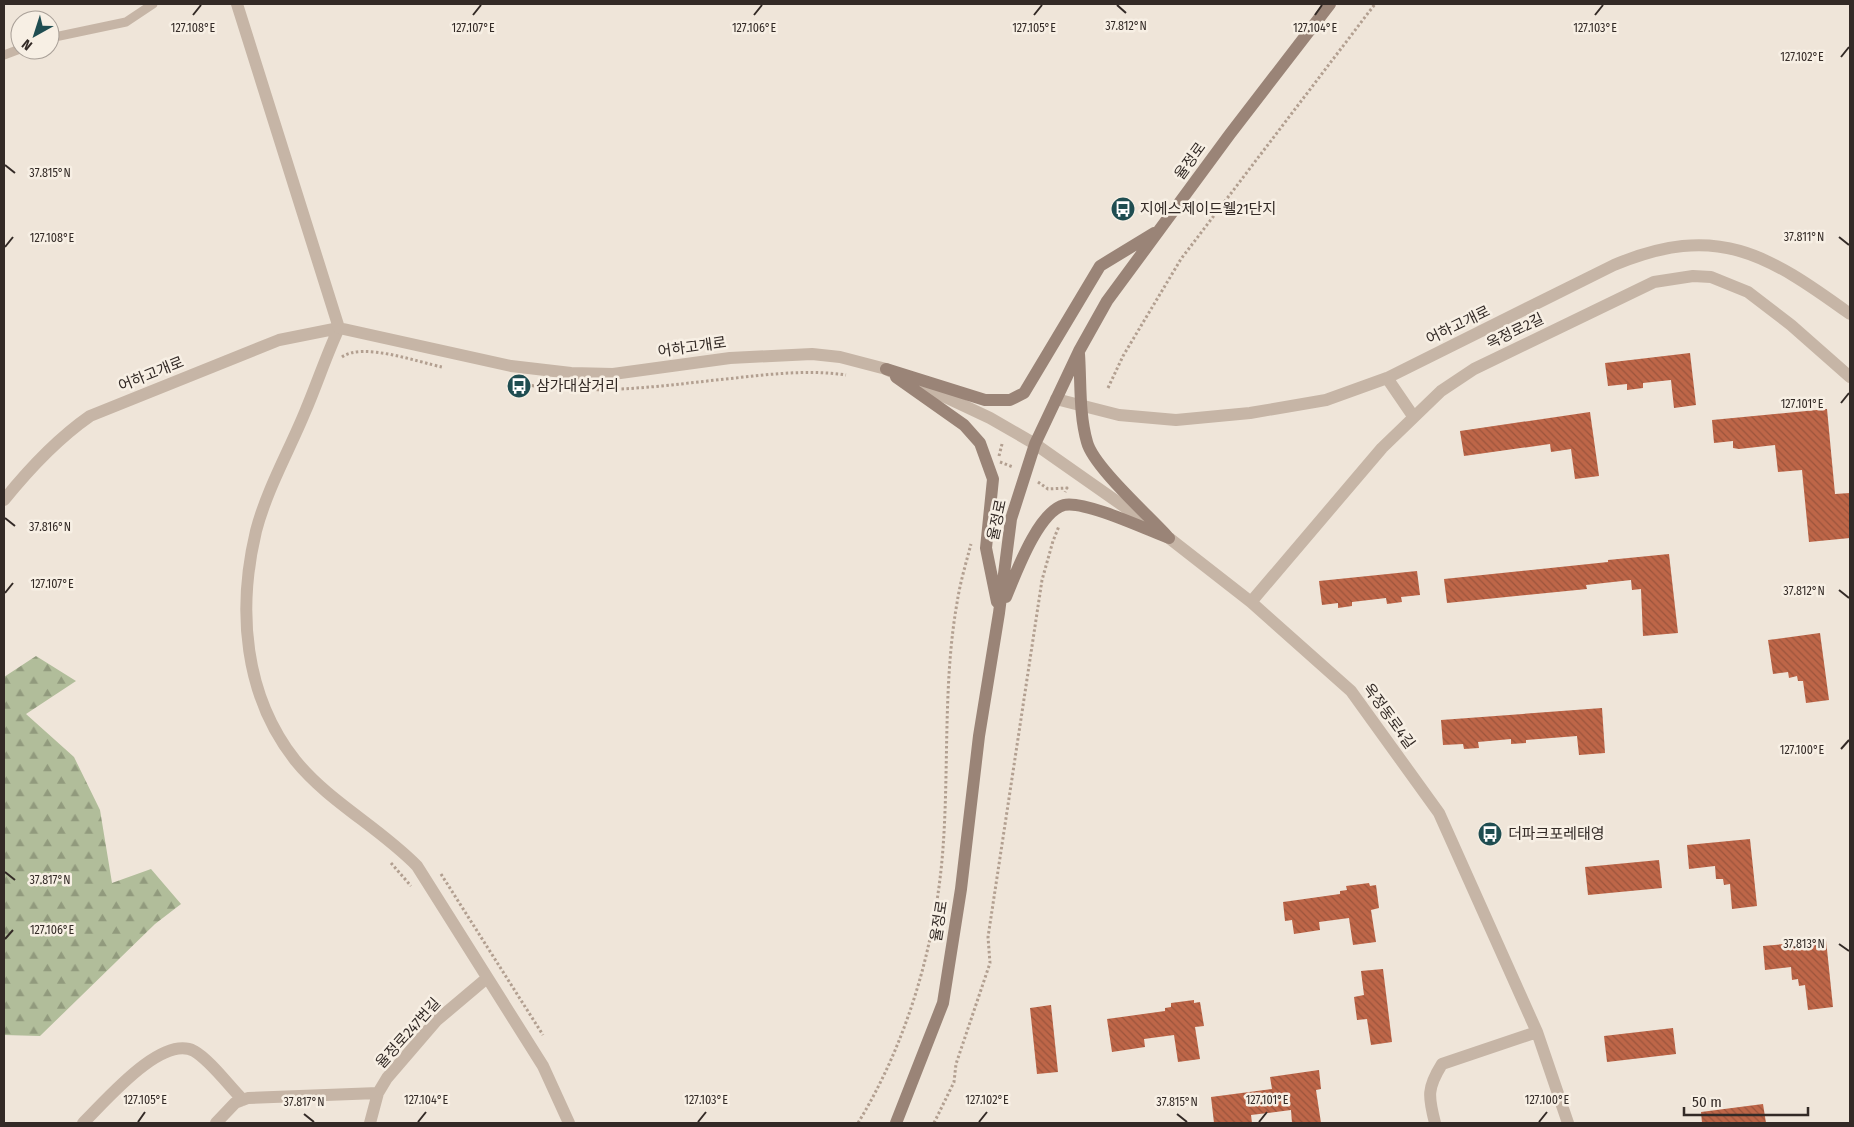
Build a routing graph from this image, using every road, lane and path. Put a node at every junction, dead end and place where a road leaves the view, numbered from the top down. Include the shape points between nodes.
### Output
1 (153, 4) edge
2 (237, 4) edge
3 (1330, 4) edge
4 (1375, 4) edge
5 (60, 36) edge
6 (1160, 229) junction
7 (1850, 314) edge
8 (339, 328) junction
9 (1079, 351) junction
10 (338, 362) dead end
11 (450, 369) dead end
12 (886, 369) junction
13 (847, 375) dead end
14 (1850, 377) edge
15 (1387, 378) junction
16 (506, 381) dead end
17 (1108, 388) dead end
18 (1056, 399) junction
19 (1081, 406) junction
20 (1413, 416) junction
21 (1035, 444) junction
22 (4, 500) edge
23 (1064, 520) dead end
24 (973, 536) dead end
25 (1169, 538) junction
26 (1251, 602) junction
27 (999, 613) junction
28 (386, 859) dead end
29 (440, 872) dead end
30 (413, 889) dead end
31 (487, 978) junction
32 (522, 1000) dead end
33 (1537, 1032) junction
34 (378, 1093) junction
35 (243, 1100) junction
36 (83, 1123) edge
37 (216, 1123) edge
38 (370, 1123) edge
39 (569, 1123) edge
40 (858, 1123) edge
41 (896, 1123) edge
42 (934, 1123) edge
43 (1435, 1123) edge
44 (1568, 1123) edge

1 - 5 lane via 126,22
2 - 8 street
3 - 6 main road, 율정로
4 - 17 path via 1181,259 1140,325
6 - 9 main road, 율정로 via 1107,301
6 - 12 main road via 1100,266 1024,393 1010,400 985,400
7 - 15 street, 어하고개로 via 1797,276 1771,263 1720,246 1671,246 1644,252 1614,265
8 - 12 street, 어하고개로 via 539,371 614,374 730,358 812,354 840,357
8 - 22 street, 어하고개로 via 279,340 90,416 52,447
8 - 31 street via 256,530 247,584 251,671 264,710 295,760 329,794 390,840 417,866
9 - 18 main road, 율정로
9 - 19 main road
10 - 11 path via 354,351 370,351
12 - 21 street, 어하고개로 via 990,418
12 - 27 main road via 964,425 980,443 993,479 986,548
13 - 16 path via 819,371 778,373 617,391 566,390
14 - 20 street, 옥정로2길 via 1792,325 1748,292 1711,277 1674,278 1631,291 1474,369 1441,391
15 - 19 street, 어하고개로 via 1326,400 1250,413 1176,420 1119,415
15 - 20 street
18 - 19 street, 어하고개로
18 - 21 main road, 율정로
19 - 25 main road via 1087,444 1101,465
20 - 26 street, 옥정로2길
21 - 25 street, 옥정동로4길
21 - 27 main road, 율정로 via 1011,519
23 - 42 path via 1053,541 1042,580 988,937 990,963 956,1064 954,1082
24 - 40 path via 956,603 949,686 943,850 932,933 908,1017 872,1102
25 - 26 street, 옥정동로4길
25 - 27 main road via 1074,504 1052,510 1022,557
26 - 33 street, 옥정동로4길 via 1352,691 1439,813
27 - 41 main road, 율정로 via 978,736 961,888 943,1003
28 - 30 path
29 - 32 path
31 - 34 street, 율정로247번길 via 436,1022
31 - 39 street via 542,1066
33 - 43 street via 1442,1064 1432,1081 1428,1097
33 - 44 street, 옥정동로4길
34 - 35 street, 율정로247번길 via 261,1096
34 - 38 street, 율정로247번길
35 - 36 street via 200,1056 183,1049 169,1051 147,1062
35 - 37 street, 율정로247번길 via 235,1103

